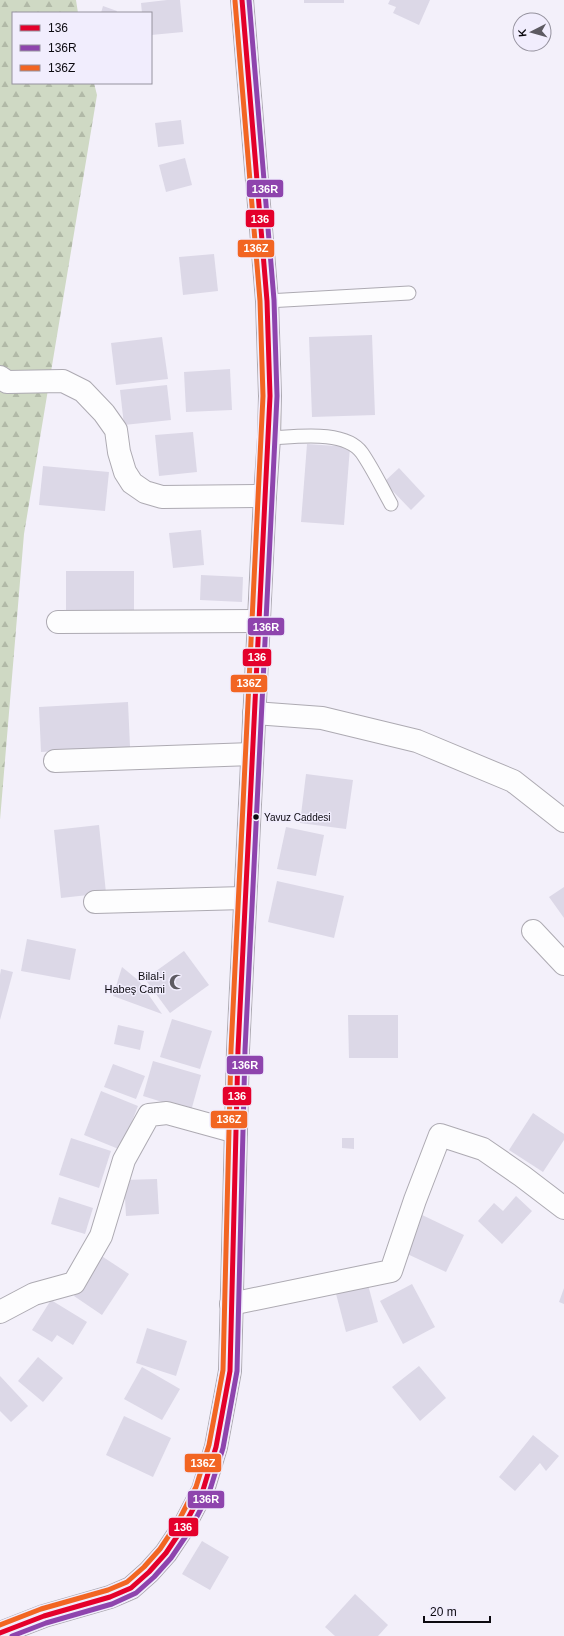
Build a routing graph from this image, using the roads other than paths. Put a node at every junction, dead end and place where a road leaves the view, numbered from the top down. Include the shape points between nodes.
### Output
1 (242, 0) edge
2 (409, 293) dead end
3 (268, 301) junction
4 (0, 377) edge
5 (269, 438) junction
6 (265, 496) junction
7 (391, 504) dead end
8 (259, 621) junction
9 (58, 622) dead end
10 (254, 713) junction
11 (252, 754) junction
12 (55, 761) dead end
13 (564, 821) edge
14 (244, 898) junction
15 (95, 902) dead end
16 (533, 932) dead end
17 (564, 964) edge
18 (236, 1132) junction
19 (564, 1208) edge
20 (231, 1304) junction
21 (0, 1312) edge
22 (0, 1633) edge

1 - 3 main road
2 - 3 lane
3 - 5 main road
4 - 6 street via 7,382 63,381 83,391 116,430 125,472 132,483 144,492 162,497
5 - 6 main road
5 - 7 lane via 326,437 350,443 362,452
6 - 8 main road
8 - 9 street
8 - 10 main road
10 - 11 main road
10 - 13 street via 322,718 417,741 513,780
11 - 12 street
11 - 14 main road
14 - 15 street
14 - 18 main road
16 - 17 street
18 - 20 main road
18 - 21 street via 166,1113 149,1115 124,1160 101,1236 74,1283 34,1294
19 - 20 street via 483,1149 440,1135 391,1271
20 - 22 main road via 230,1372 216,1447 203,1490 184,1526 166,1552 131,1588

